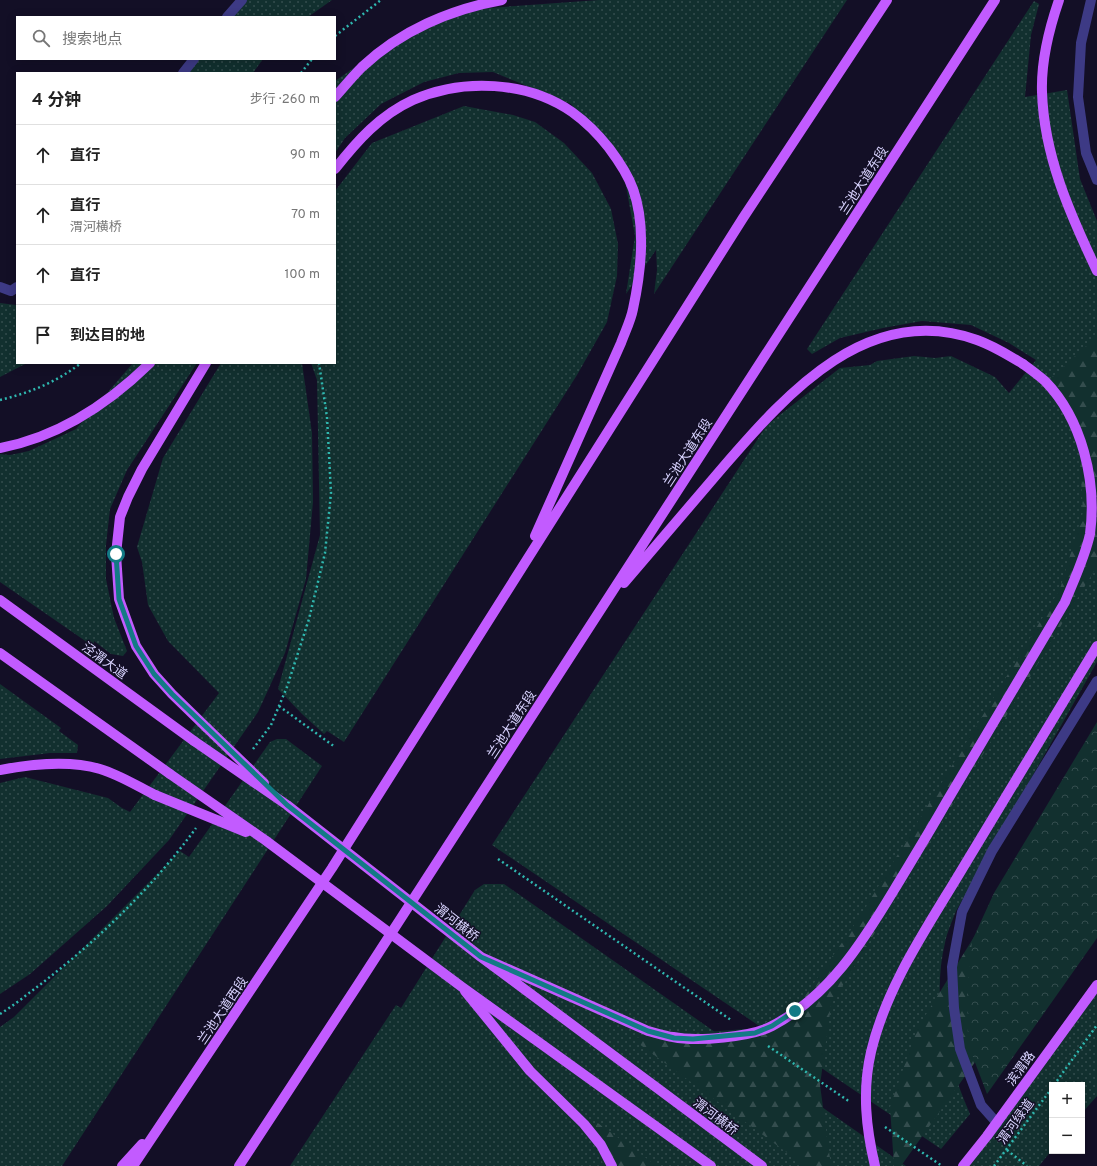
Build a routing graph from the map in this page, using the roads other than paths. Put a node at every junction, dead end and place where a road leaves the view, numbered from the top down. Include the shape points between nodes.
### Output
1 (242, 0) edge
2 (502, 0) edge
3 (887, 0) edge
4 (995, 0) edge
5 (1059, 0) edge
6 (1092, 0) edge
7 (228, 16) edge
8 (193, 60) edge
9 (184, 72) edge
10 (336, 96) edge
11 (336, 168) edge
12 (1097, 180) edge
13 (1097, 271) edge
14 (0, 287) edge
15 (16, 288) edge
16 (149, 364) edge
17 (205, 364) edge
18 (0, 448) edge
19 (520, 568) junction
20 (0, 600) edge
21 (598, 614) junction
22 (1097, 646) edge
23 (0, 653) edge
24 (1097, 681) edge
25 (194, 741) joint
26 (0, 770) edge
27 (287, 805) junction
28 (265, 840) junction
29 (481, 957) junction
30 (1097, 985) edge
31 (462, 987) junction
32 (164, 1119) junction
33 (997, 1123) junction
34 (122, 1166) edge
35 (133, 1166) edge
36 (239, 1166) edge
37 (612, 1166) edge
38 (711, 1166) edge
39 (762, 1166) edge
40 (875, 1166) edge
41 (963, 1166) edge

1 - 7 street
2 - 10 main road via 465,8 420,26 387,46
3 - 19 main road via 743,218
4 - 21 main road, 兰池大道东段
5 - 13 main road via 1046,48 1042,91 1046,128 1064,196
6 - 12 street via 1081,43 1078,97 1086,153
8 - 9 street
11 - 19 main road via 362,136 397,109 414,100 449,89 500,86 525,91 571,111 588,124 614,155 633,189 639,215 640,244 639,273 633,310 621,343
14 - 15 street via 12,291
16 - 18 main road via 112,397 77,420 16,445
17 - 27 main road, bridge via 142,469 120,517 116,554 119,599 136,646 154,674
19 - 32 main road, 兰池大道西段 via 332,868
20 - 25 main road, 泾渭大道
21 - 29 main road, bridge via 768,415 807,379 840,356 868,342 922,331 950,333 997,348 1044,381 1074,422 1083,445 1092,489 1093,513 1082,562 1065,602 865,938 826,987 778,1022 755,1033 686,1039 648,1031
21 - 36 main road, 兰池大道东段
22 - 40 main road, bridge via 915,948 885,1006 871,1052 866,1087 868,1134
23 - 28 main road, bridge
24 - 33 street via 992,851 962,912 952,967 960,1049 981,1105
25 - 27 main road, 渭河横桥, bridge
26 - 28 main road, bridge via 49,764 100,769 128,780 155,796
27 - 29 main road, 渭河横桥, bridge
28 - 31 main road, bridge
29 - 39 main road, 渭河横桥, bridge
30 - 33 main road, 滨渭路
31 - 37 main road, bridge via 530,1071 584,1124 601,1145
31 - 38 main road, bridge
32 - 34 main road
32 - 35 main road, 兰池大道西段
33 - 41 main road, 滨渭路

